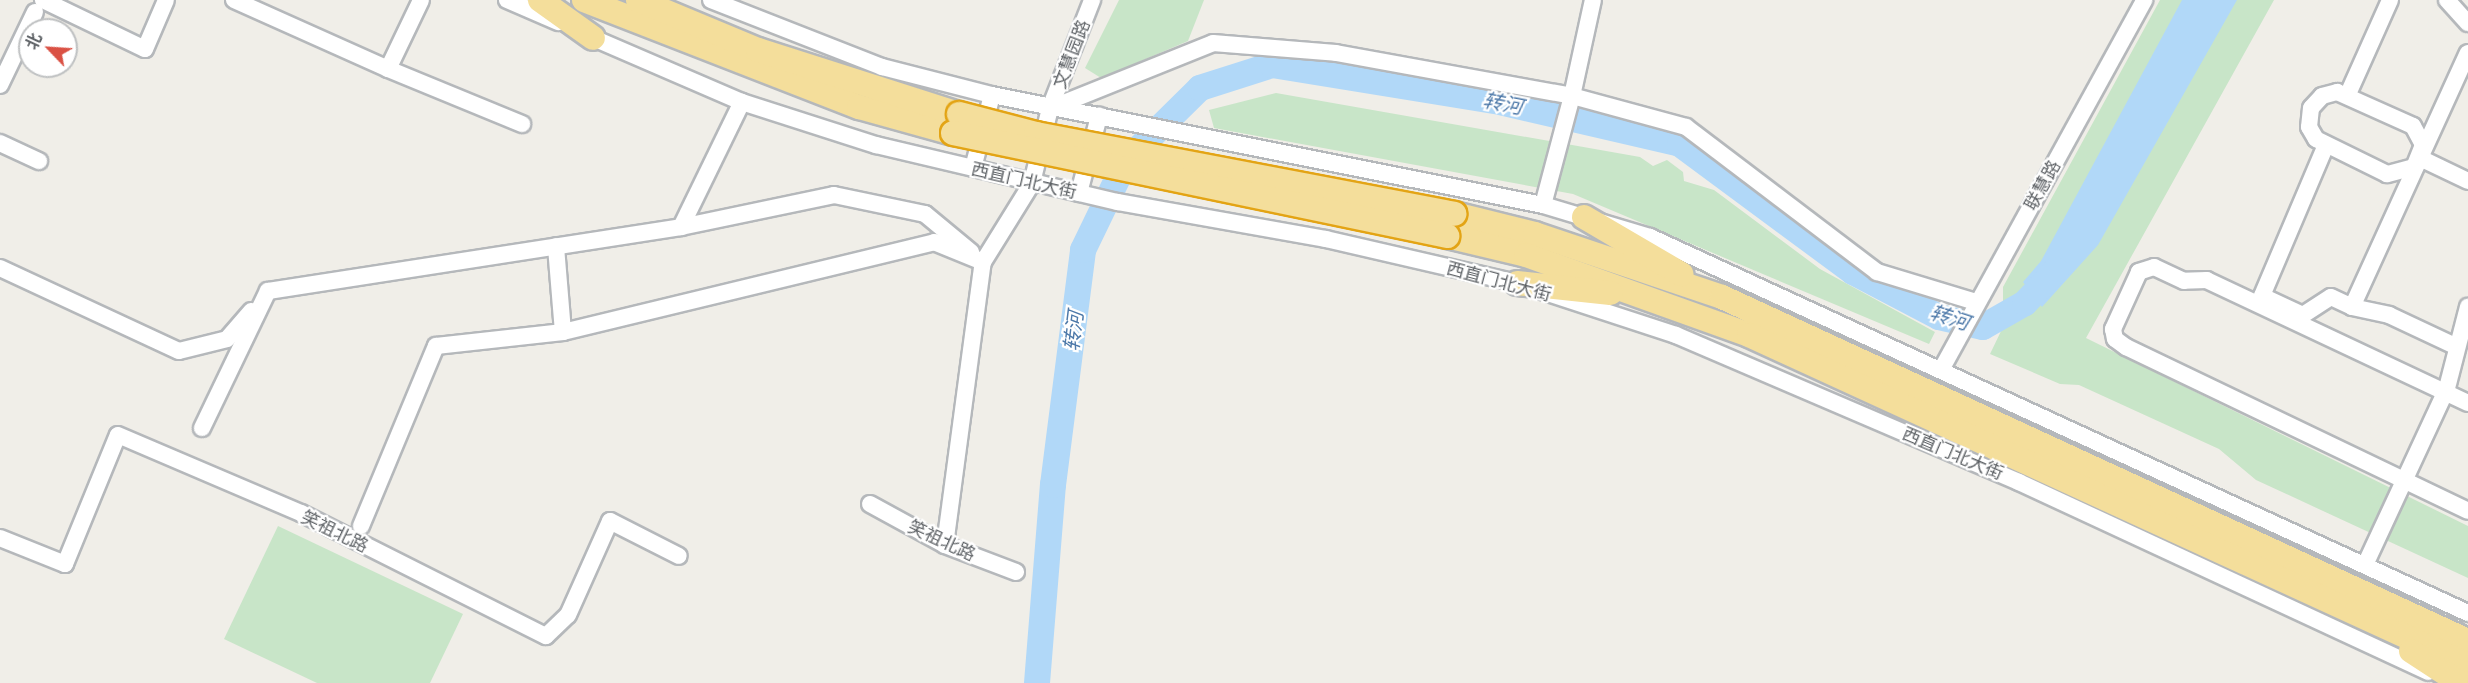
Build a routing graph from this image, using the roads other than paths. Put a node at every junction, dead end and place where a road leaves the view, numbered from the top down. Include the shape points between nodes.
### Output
1 (166, 0) edge
2 (234, 0) edge
3 (421, 0) edge
4 (507, 0) edge
5 (540, 0) edge
6 (584, 0) edge
7 (638, 0) edge
8 (711, 0) edge
9 (1092, 0) edge
10 (1593, 0) edge
11 (2144, 0) edge
12 (2390, 0) edge
13 (2446, 0) edge
14 (39, 6) edge
15 (2468, 23) edge
16 (593, 38) junction
17 (2468, 53) edge
18 (388, 69) junction
19 (0, 85) edge
20 (2348, 94) junction
21 (992, 95) junction
22 (1567, 95) junction
23 (742, 102) junction
24 (1050, 108) junction
25 (1106, 118) junction
26 (522, 124) dead end
27 (956, 124) junction
28 (0, 143) edge
29 (2326, 145) junction
30 (2420, 158) junction
31 (39, 161) dead end
32 (973, 168) junction
33 (2468, 181) edge
34 (1032, 183) junction
35 (1076, 192) junction
36 (1544, 205) junction
37 (1584, 217) junction
38 (1450, 225) junction
39 (681, 227) junction
40 (556, 246) junction
41 (983, 262) junction
42 (0, 268) edge
43 (1517, 284) junction
44 (268, 291) junction
45 (1722, 297) junction
46 (1658, 298) junction
47 (1973, 307) junction
48 (2352, 307) junction
49 (2468, 307) edge
50 (563, 332) junction
51 (2456, 346) junction
52 (1941, 370) junction
53 (2445, 392) junction
54 (2468, 403) edge
55 (202, 428) dead end
56 (2404, 480) junction
57 (870, 504) dead end
58 (2468, 511) edge
59 (361, 526) dead end
60 (0, 538) edge
61 (945, 545) junction
62 (679, 556) dead end
63 (2365, 565) junction
64 (1016, 572) dead end
65 (2386, 603) junction
66 (2468, 613) edge
67 (2354, 614) junction
68 (2468, 624) edge
69 (2468, 641) edge
70 (2468, 665) edge
71 (2451, 683) edge
72 (2460, 683) edge

1 - 14 street via 145,49
2 - 18 street
3 - 18 street
4 - 16 street, 西直门北大街
5 - 16 highway
6 - 27 highway, 西直门北大街 via 859,107
7 - 27 highway, 西直门北大街 via 758,51
8 - 21 street via 882,67
9 - 24 street, 文慧园路
10 - 22 street
11 - 47 street, 联慧路
12 - 20 street
13 - 15 street
14 - 19 street
16 - 23 street, 西直门北大街
17 - 30 street
18 - 26 street
20 - 29 street via 2328,93 2311,108 2311,131
20 - 30 street via 2413,126 2422,141
21 - 24 street
21 - 32 street
22 - 24 street via 1336,53 1213,43
22 - 36 street
22 - 47 street via 1686,127 1876,272
23 - 32 street, 西直门北大街 via 876,145
23 - 39 street
24 - 25 street
24 - 34 street, 文慧园路
25 - 35 street
25 - 36 street
27 - 38 highway, 西直门北大街, bridge via 1035,134
28 - 31 street
29 - 30 street via 2390,174 2409,171
29 - 48 street via 2262,296 2303,315 2331,297
30 - 33 street
30 - 48 street
32 - 34 street, 西直门北大街
34 - 35 street, 西直门北大街
34 - 41 street, 文慧园路
35 - 43 street, 西直门北大街 via 1326,239
36 - 37 street
37 - 45 highway
37 - 52 street via 1650,237
38 - 45 highway, 西直门北大街 via 1535,234
38 - 46 highway, 西直门北大街 via 1526,255
39 - 40 street
39 - 41 street via 834,195 925,214
40 - 44 street
40 - 50 street
41 - 50 street via 934,242
41 - 61 street
42 - 44 street via 179,351 227,339
43 - 46 highway
43 - 71 street, 西直门北大街 via 1687,339 2019,482
44 - 55 street
45 - 65 highway, 西直门北大街
46 - 67 highway, 西直门北大街 via 1749,335
47 - 52 street, 联慧路
48 - 51 street via 2387,314
49 - 51 street
50 - 59 street via 436,346
51 - 53 street
52 - 63 street
53 - 54 street
53 - 56 street
53 - 56 street via 2206,280 2184,281 2154,267 2141,270 2113,329 2117,341
56 - 58 street
56 - 63 street
57 - 61 street, 笑祖北路
60 - 62 street, 笑祖北路 via 65,564 118,435 301,513 546,636 568,615 610,521
61 - 64 street, 笑祖北路
63 - 66 street
65 - 68 highway
65 - 69 highway, 西直门北大街
67 - 70 highway, 西直门北大街
67 - 72 highway

